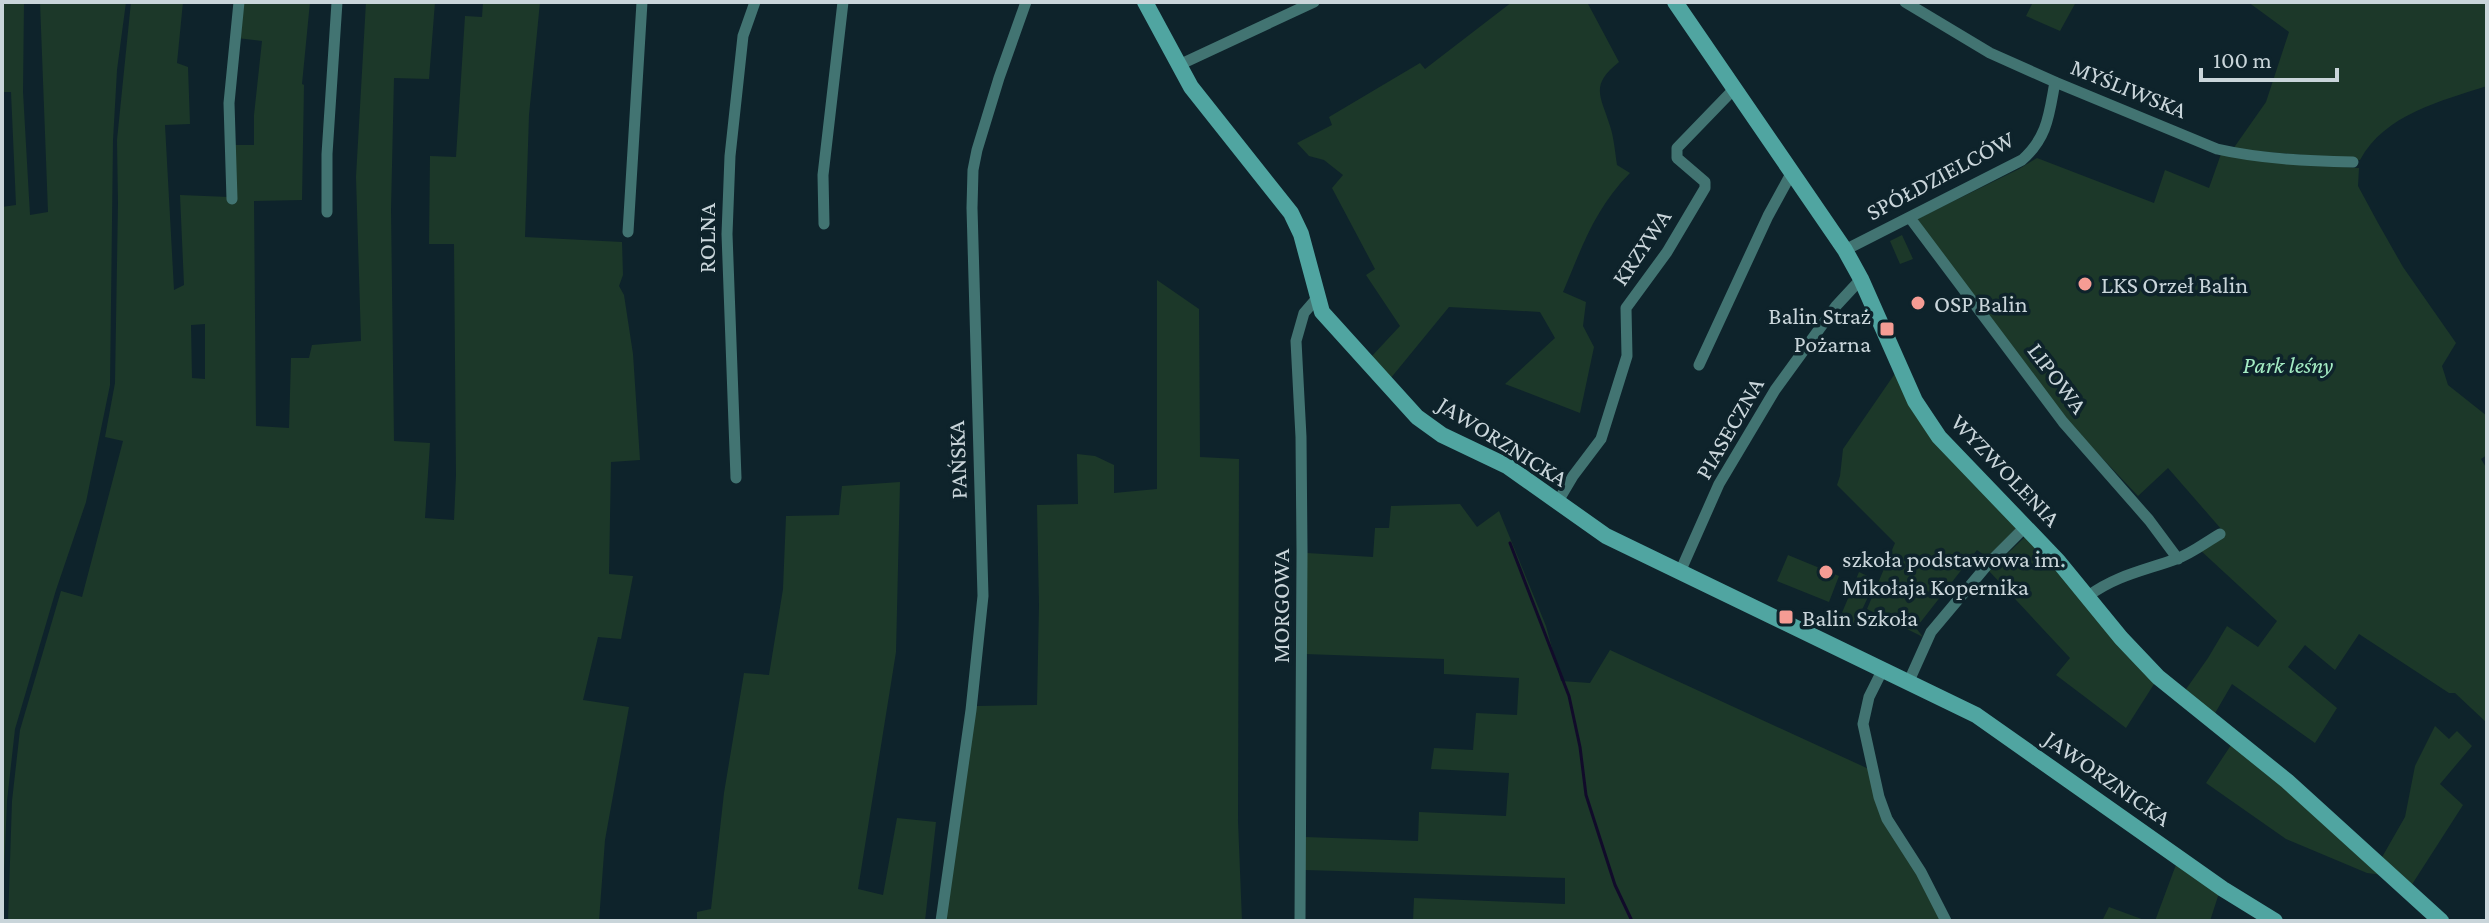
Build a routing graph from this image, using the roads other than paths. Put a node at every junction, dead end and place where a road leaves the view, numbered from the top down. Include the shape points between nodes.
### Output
1 (239, 2) edge
2 (337, 2) edge
3 (642, 2) edge
4 (755, 2) edge
5 (843, 2) edge
6 (1026, 2) edge
7 (1145, 2) edge
8 (1314, 2) edge
9 (1675, 2) edge
10 (1905, 2) edge
11 (1179, 65) junction
12 (2055, 82) junction
13 (1735, 88) junction
14 (2353, 162) dead end
15 (1792, 172) junction
16 (232, 199) dead end
17 (327, 212) dead end
18 (1910, 218) junction
19 (824, 224) dead end
20 (628, 232) dead end
21 (1845, 250) junction
22 (1861, 279) junction
23 (1317, 298) junction
24 (1699, 365) dead end
25 (736, 478) dead end
26 (1557, 503) junction
27 (2026, 526) junction
28 (2220, 534) dead end
29 (2178, 559) junction
30 (1680, 572) junction
31 (2088, 596) junction
32 (1883, 669) junction
33 (1909, 681) junction
34 (941, 921) edge
35 (1300, 921) edge
36 (1946, 921) edge
37 (2275, 921) edge
38 (2441, 921) edge

1 - 16 street via 229,103
2 - 17 street
3 - 20 street
4 - 25 street, ROLNA via 743,36 730,156 727,234
5 - 19 street via 823,175
6 - 34 street, PAŃSKA via 973,170 983,596
7 - 11 street, JAWORZNICKA
8 - 11 street
9 - 13 street, WYZWOLENIA
10 - 12 street, MYŚLIWSKA via 1990,53
11 - 23 street, JAWORZNICKA via 1291,213
12 - 14 street, MYŚLIWSKA via 2217,149
12 - 18 street, SPÓŁDZIELCÓW via 2046,129 2033,150
13 - 15 street, WYZWOLENIA
13 - 26 street, KRZYWA via 1677,148 1677,158 1705,182 1705,188 1626,308 1627,356 1601,439
15 - 21 street, WYZWOLENIA
15 - 24 street
18 - 21 street, SPÓŁDZIELCÓW
18 - 29 street, LIPOWA via 2063,422
21 - 22 street, WYZWOLENIA
22 - 27 street, WYZWOLENIA via 1922,414
22 - 30 street, PIASECZNA via 1775,390 1719,484
23 - 26 street, JAWORZNICKA via 1331,323 1417,417 1507,466
23 - 35 street, MORGOWA via 1304,313 1296,341 1302,551
26 - 30 street, JAWORZNICKA via 1606,536
27 - 31 street, WYZWOLENIA
27 - 33 street via 1931,632
28 - 29 street
29 - 31 street via 2145,567
30 - 32 street, JAWORZNICKA
31 - 38 street, WYZWOLENIA via 2158,677 2287,781
32 - 33 street, JAWORZNICKA
32 - 36 street via 1863,724 1879,797
33 - 37 street, JAWORZNICKA via 1997,728

